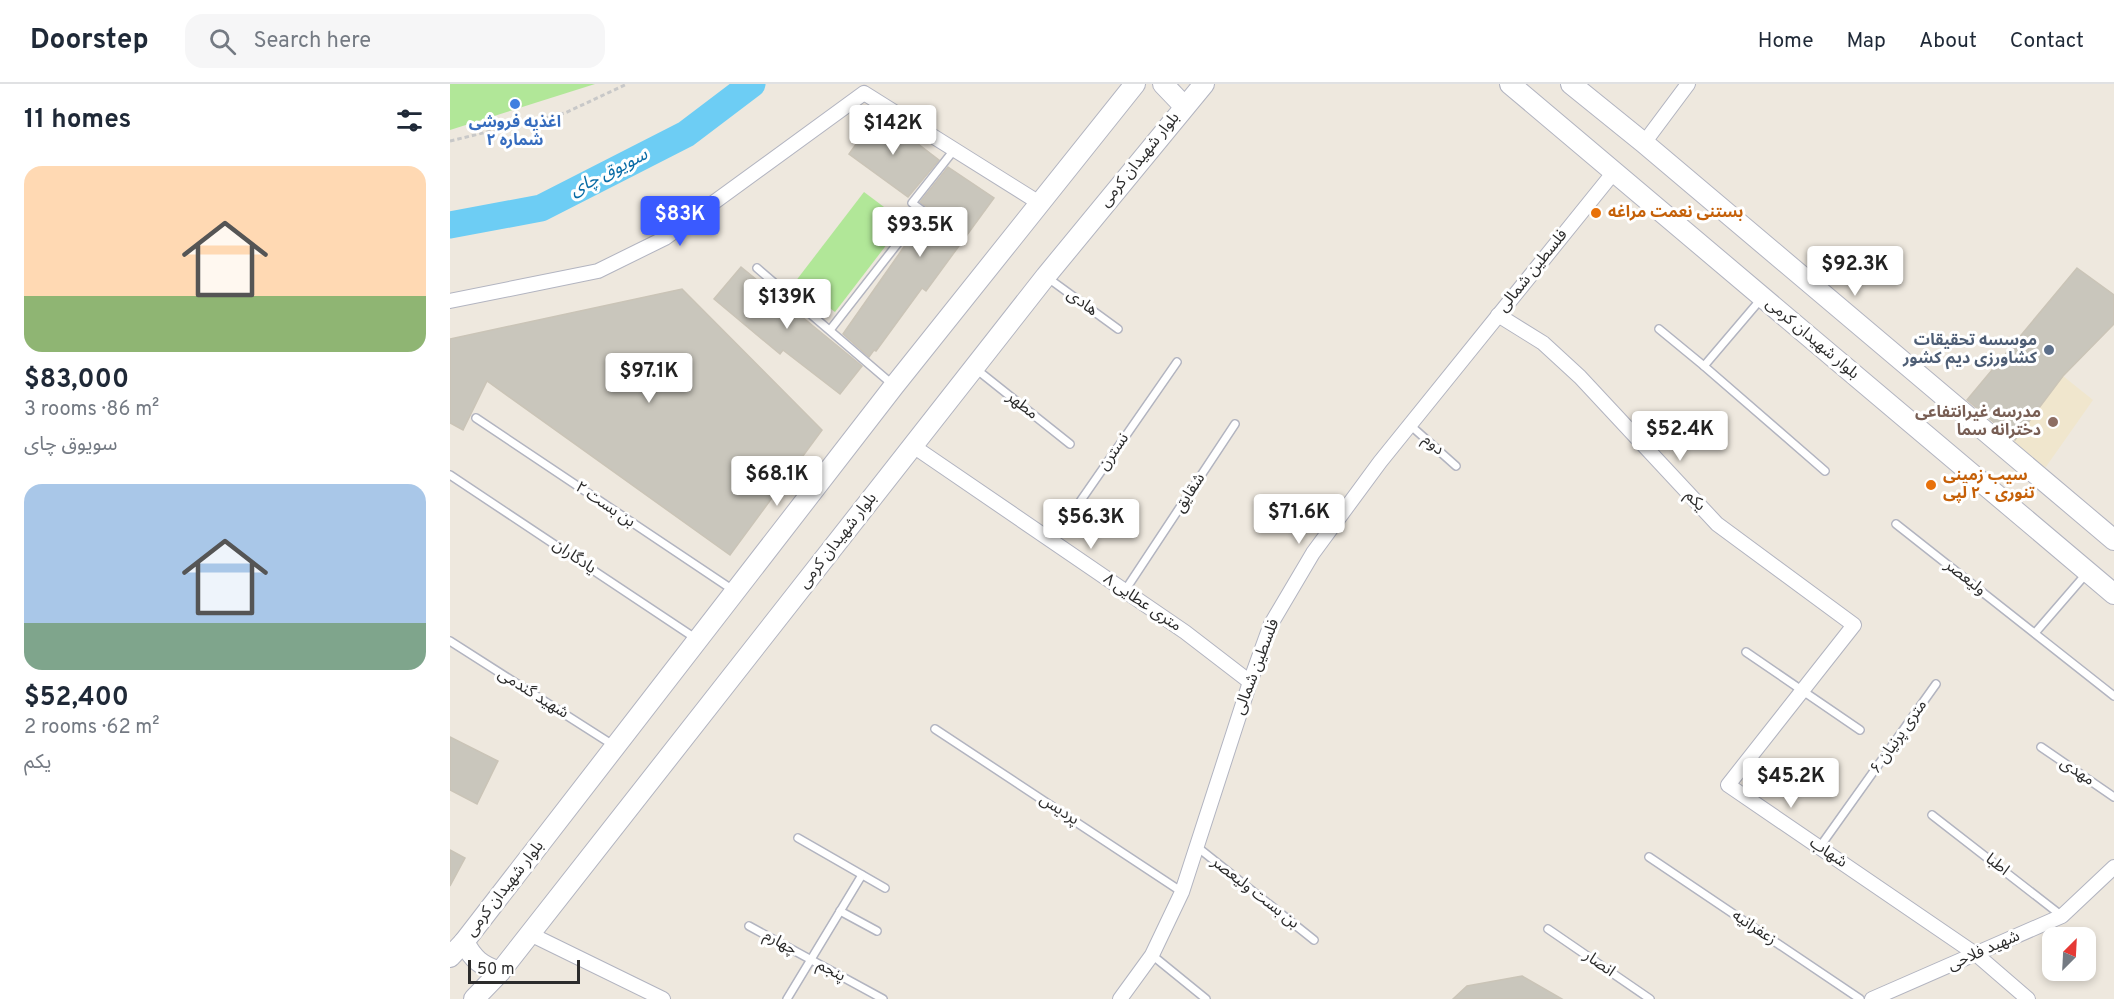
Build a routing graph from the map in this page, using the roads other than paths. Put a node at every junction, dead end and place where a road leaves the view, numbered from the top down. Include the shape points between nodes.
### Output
1 (1135, 84) edge
2 (1163, 84) edge
3 (1204, 84) edge
4 (1510, 84) edge
5 (1570, 84) edge
6 (1688, 84) edge
7 (1184, 106) junction
8 (1644, 143) junction
9 (954, 150) junction
10 (1614, 172) junction
11 (1041, 204) junction
12 (757, 268) dead end
13 (1046, 276) junction
14 (1762, 298) junction
15 (450, 301) edge
16 (1498, 315) junction
17 (1118, 329) dead end
18 (1659, 329) dead end
19 (830, 330) junction
20 (1177, 362) dead end
21 (1704, 366) junction
22 (974, 368) junction
23 (894, 386) junction
24 (476, 418) dead end
25 (1235, 424) dead end
26 (1410, 425) junction
27 (1070, 444) dead end
28 (912, 446) junction
29 (1456, 466) dead end
30 (1825, 471) dead end
31 (450, 475) edge
32 (1896, 524) dead end
33 (2114, 540) edge
34 (1052, 542) junction
35 (2088, 572) junction
36 (735, 592) junction
37 (1124, 592) junction
38 (2114, 594) edge
39 (1854, 625) joint
40 (2035, 633) junction
41 (698, 640) junction
42 (450, 641) edge
43 (1746, 652) dead end
44 (1250, 682) junction
45 (1936, 684) dead end
46 (1803, 690) junction
47 (2114, 696) edge
48 (935, 729) dead end
49 (1860, 730) dead end
50 (615, 746) junction
51 (2041, 747) dead end
52 (2114, 797) edge
53 (1932, 815) dead end
54 (798, 838) dead end
55 (1196, 846) junction
56 (1819, 848) junction
57 (1649, 856) dead end
58 (2112, 874) edge
59 (862, 875) junction
60 (885, 888) dead end
61 (1182, 892) junction
62 (840, 911) junction
63 (2062, 916) junction
64 (749, 926) dead end
65 (1548, 929) dead end
66 (877, 931) dead end
67 (530, 934) junction
68 (1314, 940) dead end
69 (464, 942) junction
70 (1977, 954) junction
71 (1152, 955) junction
72 (450, 957) edge
73 (810, 960) junction
74 (500, 972) junction
75 (474, 999) edge
76 (663, 999) edge
77 (787, 999) edge
78 (884, 999) edge
79 (1120, 999) edge
80 (1206, 999) edge
81 (1650, 999) edge
82 (1860, 999) edge
83 (1872, 999) edge
84 (2028, 999) edge

1 - 11 main road, بلوار شهیدان کرمی
2 - 7 main road
3 - 7 main road, بلوار شهیدان کرمی
4 - 10 main road, بلوار شهیدان کرمی
5 - 8 main road
6 - 8 street
7 - 13 main road, بلوار شهیدان کرمی
8 - 33 main road
9 - 11 street
9 - 15 street via 864,93 665,238 598,271
9 - 19 lane via 912,203 923,211
10 - 14 main road, بلوار شهیدان کرمی
10 - 16 street, فلسطین شمالی
11 - 23 main road, بلوار شهیدان کرمی
12 - 19 lane
13 - 17 lane, هادی
13 - 22 main road, بلوار شهیدان کرمی
14 - 21 lane
14 - 35 main road, بلوار شهیدان کرمی
16 - 26 street, فلسطین شمالی
16 - 39 street, یکم via 1542,343 1580,377 1717,524
18 - 21 lane
19 - 23 lane
20 - 34 lane, نسترن
21 - 30 lane
22 - 27 lane, مطهر
22 - 28 main road, بلوار شهیدان کرمی
23 - 36 main road, بلوار شهیدان کرمی
24 - 36 lane, بن بست ۲
25 - 37 lane, شقایق
26 - 29 lane, دوم
26 - 44 street, فلسطین شمالی via 1313,553 1271,624
28 - 34 street, ۸ متری عطایی
28 - 67 main road, بلوار شهیدان کرمی
31 - 41 lane, یادگاران
32 - 40 lane, ولیعصر
34 - 37 street, ۸ متری عطایی
35 - 38 main road, بلوار شهیدان کرمی
35 - 40 lane
36 - 41 main road, بلوار شهیدان کرمی
37 - 44 street, ۸ متری عطایی
39 - 46 street, شهاب
40 - 47 lane, ولیعصر
41 - 50 main road, بلوار شهیدان کرمی
42 - 50 lane, شهید گندمی
43 - 46 lane
44 - 55 street, فلسطین شمالی
45 - 56 lane, ۶ متری پرنیان
46 - 49 lane
46 - 56 street, شهاب via 1728,785
48 - 61 lane, پردیس
50 - 69 main road, بلوار شهیدان کرمی
51 - 52 lane, مهدی
53 - 63 lane, اطبا
54 - 59 lane
55 - 61 street, فلسطین شمالی
55 - 68 lane, بن بست ولیعصر
56 - 70 street, شهاب
57 - 82 lane, زعفرانیه
58 - 63 street, شهید فلاحی
59 - 60 lane
59 - 62 lane
61 - 71 street, فلسطین شمالی
62 - 66 lane
62 - 73 lane
63 - 70 street, شهید فلاحی
64 - 73 lane, چهارم
65 - 81 lane, انصار
67 - 74 main road, بلوار شهیدان کرمی
67 - 76 street
69 - 72 main road, بلوار شهیدان کرمی
69 - 74 main road via 478,962
70 - 83 street, شهید فلاحی
70 - 84 street, شهاب
71 - 79 street, فلسطین شمالی
71 - 80 lane
73 - 77 lane
73 - 78 lane, پنجم
74 - 75 main road, بلوار شهیدان کرمی

